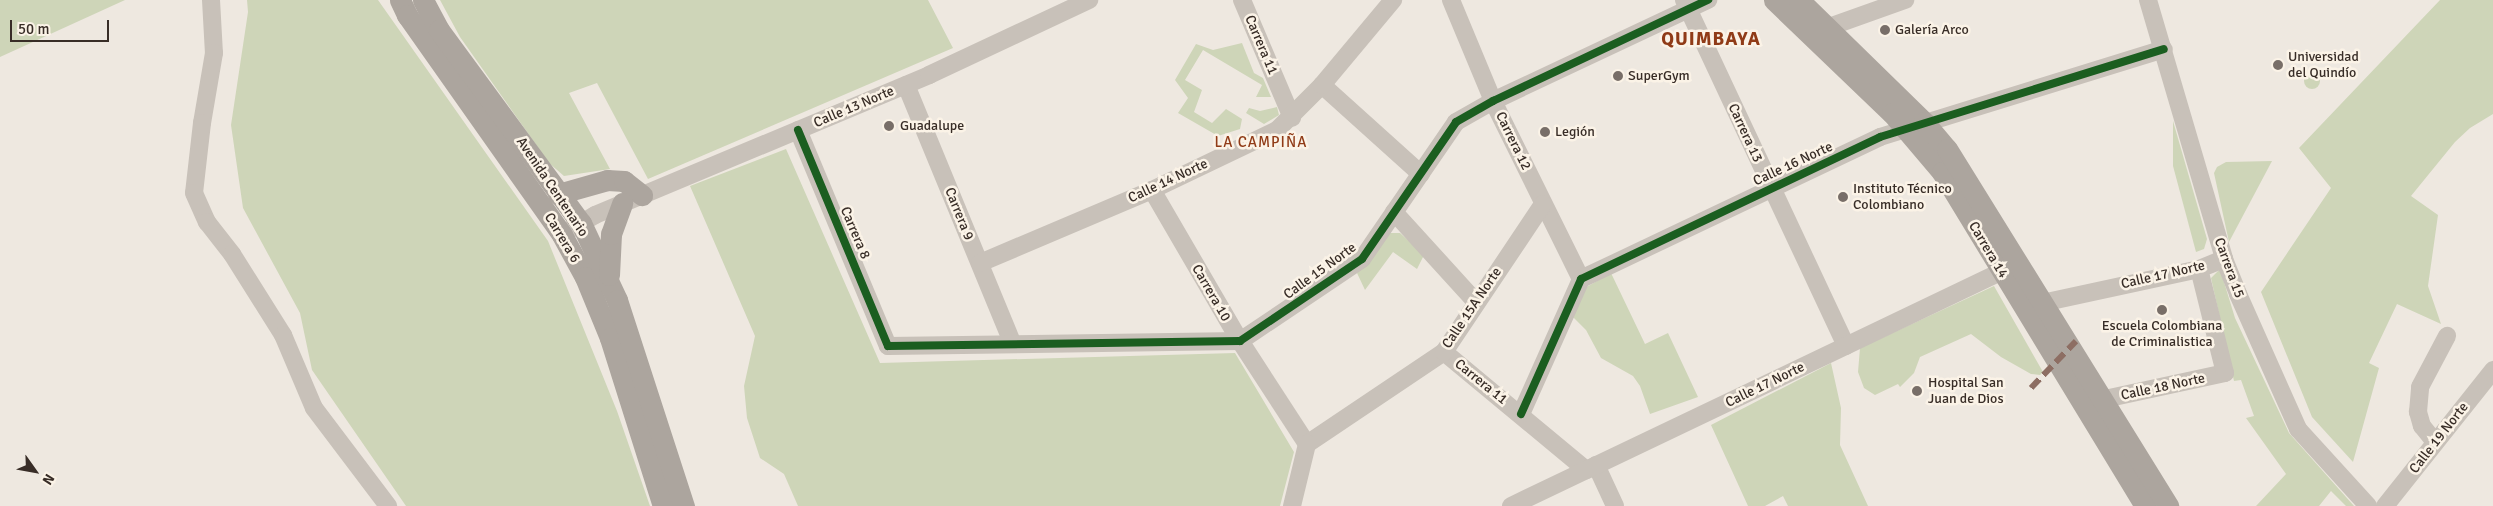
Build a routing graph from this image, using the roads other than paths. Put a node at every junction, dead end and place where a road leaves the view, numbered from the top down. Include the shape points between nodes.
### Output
1 (211, 0) edge
2 (400, 0) edge
3 (423, 0) edge
4 (1089, 0) edge
5 (1242, 0) edge
6 (1393, 0) edge
7 (1451, 0) edge
8 (1708, 0) edge
9 (1774, 0) edge
10 (1799, 0) edge
11 (1905, 0) edge
12 (2148, 0) edge
13 (1686, 5) edge
14 (1829, 27) junction
15 (2164, 49) junction
16 (906, 85) junction
17 (1322, 85) junction
18 (1493, 101) junction
19 (1292, 118) junction
20 (1915, 126) junction
21 (798, 130) junction
22 (1420, 174) junction
23 (1770, 188) junction
24 (1152, 190) junction
25 (558, 194) junction
26 (642, 195) junction
27 (622, 203) junction
28 (1543, 204) junction
29 (1394, 212) junction
30 (581, 223) junction
31 (562, 235) junction
32 (2224, 258) junction
33 (980, 263) junction
34 (2010, 268) junction
35 (2200, 269) junction
36 (1581, 279) junction
37 (609, 280) junction
38 (1476, 302) junction
39 (2042, 302) junction
40 (2447, 336) dead end
41 (1240, 342) junction
42 (1013, 344) junction
43 (1846, 346) junction
44 (1444, 352) junction
45 (2493, 370) edge
46 (2225, 373) joint
47 (2100, 400) junction
48 (1521, 414) junction
49 (2435, 442) junction
50 (1307, 444) junction
51 (1591, 468) junction
52 (388, 506) edge
53 (663, 506) edge
54 (684, 506) edge
55 (1292, 506) edge
56 (1511, 506) edge
57 (1615, 506) edge
58 (2145, 506) edge
59 (2168, 506) edge
60 (2368, 506) edge
61 (2385, 506) edge

1 - 52 street via 214,53 194,193 207,222 232,254 283,336 314,408
2 - 31 main road, Carrera 6 via 407,15
3 - 25 main road, Avenida Centenario via 439,30
4 - 16 street, Calle 13 Norte
5 - 19 street, Carrera 11
6 - 17 street, Calle 14 Norte
7 - 18 street, Carrera 12
8 - 13 street, Calle 15 Norte
9 - 20 main road, Carrera 14
10 - 14 main road, Carrera 14
11 - 14 street
12 - 15 street, Carrera 15
13 - 18 street, Calle 15 Norte
13 - 23 street, Carrera 13
14 - 20 main road, Carrera 14
15 - 20 street, Calle 16 Norte
15 - 32 street, Carrera 15
16 - 21 street, Calle 13 Norte
16 - 33 street, Carrera 9
17 - 19 street, Calle 14 Norte
17 - 22 street
18 - 22 street, Calle 15 Norte via 1456,122
18 - 28 street, Carrera 12
19 - 24 street, Calle 14 Norte via 1277,130
20 - 23 street, Calle 16 Norte via 1880,137
20 - 34 main road, Carrera 14 via 1947,149
21 - 26 street, Calle 13 Norte
21 - 42 street, Carrera 8 via 888,346
22 - 29 street, Calle 15 Norte
23 - 36 street, Calle 16 Norte
23 - 43 street, Carrera 13
24 - 33 street, Calle 14 Norte
24 - 41 street, Carrera 10
25 - 26 main road via 607,180 624,181
25 - 30 main road, Avenida Centenario
26 - 27 street, Calle 13 Norte
27 - 30 street, Calle 13 Norte
27 - 37 main road via 611,234
28 - 36 street, Carrera 12
28 - 38 street, Calle 15A Norte
29 - 38 street
29 - 41 street, Calle 15 Norte via 1362,259
30 - 31 street, Calle 13 Norte
30 - 37 main road, Avenida Centenario
31 - 53 main road, Carrera 6 via 585,277 610,338
32 - 35 street, Calle 17 Norte
32 - 60 street, Carrera 15 via 2298,429
33 - 42 street, Carrera 9
34 - 39 main road, Carrera 14
34 - 43 street, Calle 17 Norte
34 - 58 main road, Carrera 14
35 - 39 street, Calle 17 Norte
35 - 46 street, Carrera 15
36 - 48 street
37 - 54 main road, Avenida Centenario via 631,337
38 - 44 street, Calle 15A Norte
39 - 47 main road, Carrera 14
40 - 49 street via 2420,387 2420,419
41 - 42 street
41 - 50 street, Carrera 10
43 - 51 street, Calle 17 Norte
44 - 48 street, Carrera 11
44 - 50 street, Calle 15A Norte
45 - 49 street, Calle 19 Norte
46 - 47 street, Calle 18 Norte
47 - 59 main road, Carrera 14
48 - 51 street, Carrera 11
49 - 61 street, Calle 19 Norte
50 - 55 street
51 - 56 street, Calle 17 Norte
51 - 57 street, Carrera 11

